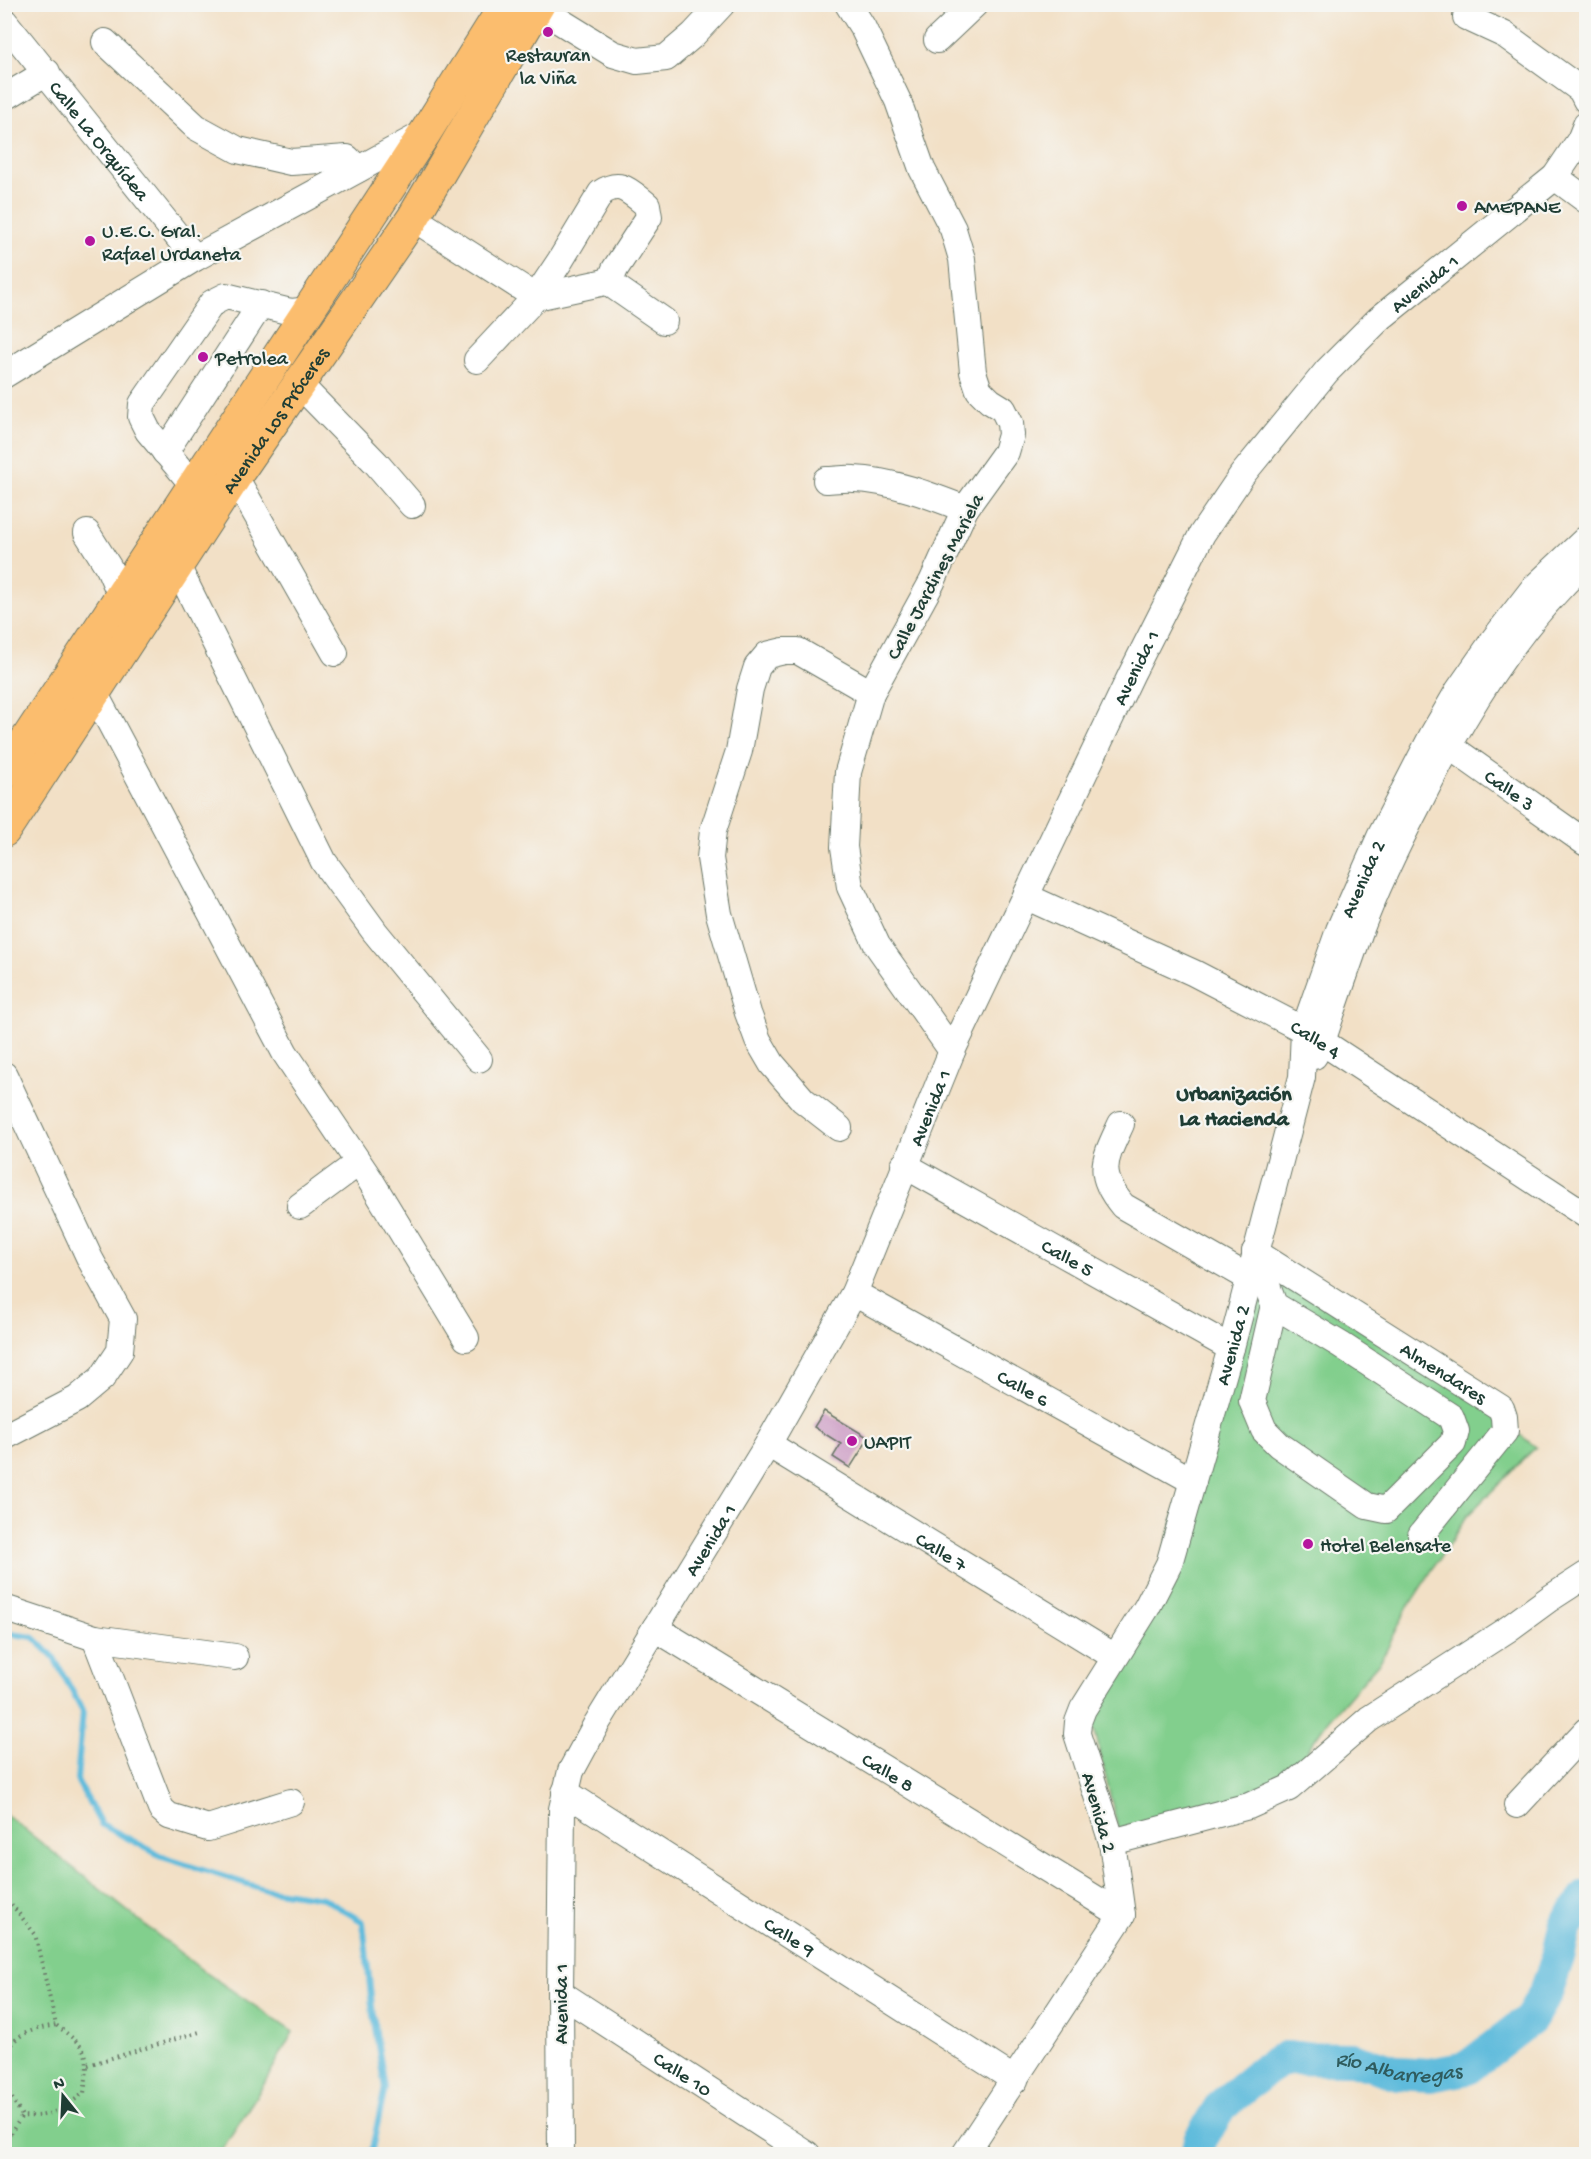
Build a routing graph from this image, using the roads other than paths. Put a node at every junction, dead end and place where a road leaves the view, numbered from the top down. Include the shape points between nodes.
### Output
1 (490, 4) edge
2 (506, 4) edge
3 (722, 4) edge
4 (848, 4) edge
5 (975, 4) edge
6 (538, 6) edge
7 (1466, 17) dead end
8 (4, 21) edge
9 (937, 40) dead end
10 (105, 42) dead end
11 (47, 72) junction
12 (4, 98) edge
13 (1587, 100) edge
14 (1587, 125) edge
15 (425, 133) junction
16 (358, 169) junction
17 (1555, 177) junction
18 (1587, 200) edge
19 (414, 218) junction
20 (195, 258) junction
21 (610, 281) junction
22 (536, 297) junction
23 (261, 304) junction
24 (310, 310) junction
25 (664, 321) dead end
26 (477, 360) dead end
27 (4, 375) edge
28 (299, 384) junction
29 (165, 452) junction
30 (235, 477) junction
31 (826, 480) dead end
32 (194, 486) junction
33 (412, 505) dead end
34 (965, 509) junction
35 (87, 533) dead end
36 (1587, 539) edge
37 (1587, 562) edge
38 (177, 566) junction
39 (121, 596) junction
40 (335, 653) dead end
41 (871, 693) junction
42 (95, 694) junction
43 (1440, 740) junction
44 (4, 774) edge
45 (4, 831) edge
46 (1587, 843) edge
47 (1027, 897) junction
48 (1313, 1036) junction
49 (952, 1051) junction
50 (479, 1059) dead end
51 (4, 1075) edge
52 (1121, 1124) dead end
53 (839, 1128) dead end
54 (358, 1163) junction
55 (904, 1166) junction
56 (300, 1206) dead end
57 (1587, 1215) edge
58 (1255, 1251) junction
59 (1249, 1278) junction
60 (854, 1293) junction
61 (1274, 1305) junction
62 (466, 1338) dead end
63 (1231, 1348) junction
64 (4, 1437) edge
65 (768, 1444) junction
66 (1193, 1481) junction
67 (1421, 1535) dead end
68 (1587, 1575) edge
69 (4, 1608) edge
70 (655, 1628) junction
71 (95, 1638) junction
72 (235, 1657) dead end
73 (1115, 1657) junction
74 (1587, 1731) edge
75 (566, 1792) junction
76 (291, 1802) dead end
77 (1517, 1805) dead end
78 (1112, 1842) junction
79 (1122, 1915) junction
80 (560, 1993) junction
81 (1015, 2080) junction
82 (561, 2154) edge
83 (807, 2154) edge
84 (965, 2154) edge

1 - 15 street via 428,106
2 - 15 main road, Avenida Los Próceres
3 - 6 street via 666,58 637,61 613,54
4 - 34 street, Calle Jardines Mariela via 898,101 922,169 953,229 962,259 973,372 980,390 1003,409 1010,423 1006,452
5 - 9 street
6 - 19 main road, Avenida Los Próceres
7 - 13 street via 1504,35 1581,90
8 - 11 street, Calle La Orquídea
10 - 16 street via 196,127 238,150 291,162 347,159
11 - 12 street
11 - 20 street, Calle La Orquídea
14 - 17 street, Avenida 1
15 - 16 street
15 - 24 main road, Avenida Los Próceres
16 - 20 street
17 - 18 street
17 - 47 street, Avenida 1 via 1379,319 1327,371 1242,475 1202,534 1160,616
19 - 22 street
19 - 28 main road, Avenida Los Próceres
20 - 27 street
21 - 22 street
21 - 22 street via 649,217 647,205 620,186 611,186 601,193
21 - 25 street
22 - 26 street
23 - 24 street via 291,312
23 - 29 street
23 - 29 street via 226,296 212,303 142,404 141,417
24 - 32 main road, Avenida Los Próceres
28 - 30 main road, Avenida Los Próceres
28 - 33 street
29 - 32 street
30 - 38 main road, Avenida Los Próceres
30 - 40 street
31 - 34 street via 856,479 920,491
32 - 39 main road, Avenida Los Próceres
34 - 41 street, Calle Jardines Mariela via 932,582
35 - 39 street
36 - 43 street via 1533,589 1471,673
37 - 43 street via 1529,624
38 - 42 main road, Avenida Los Próceres
38 - 50 street via 324,862 375,932
39 - 44 main road, Avenida Los Próceres
41 - 49 street, Calle Jardines Mariela via 848,772 844,847 850,887 877,945
41 - 53 street via 798,651 767,655 757,667 750,689 738,751 713,831 710,858 719,914 758,1040 772,1064 803,1100
42 - 45 main road, Avenida Los Próceres
42 - 54 street via 285,1053
43 - 46 street, Calle 3
43 - 48 street, Avenida 2
47 - 48 street, Calle 4 via 1194,973
47 - 49 street, Avenida 1
48 - 57 street, Calle 4
48 - 58 street, Avenida 2
49 - 55 street, Avenida 1
51 - 64 street via 90,1259 123,1319 120,1350 102,1378 77,1399
52 - 59 street via 1105,1160 1109,1189 1123,1206
54 - 56 street
54 - 62 street
55 - 60 street, Avenida 1
55 - 63 street, Calle 5
58 - 59 street, Avenida 2
58 - 61 street
58 - 67 street, Almendares via 1501,1408 1504,1431
59 - 63 street, Avenida 2
60 - 65 street, Avenida 1
60 - 66 street, Calle 6
61 - 61 street via 1252,1401 1264,1430 1279,1445 1367,1506 1386,1510 1453,1443 1456,1431 1451,1417
63 - 66 street, Avenida 2
65 - 70 street, Avenida 1
65 - 73 street, Calle 7
66 - 73 street, Avenida 2 via 1169,1564
68 - 78 street via 1369,1719 1289,1788 1249,1806
69 - 71 street
70 - 75 street, Avenida 1 via 597,1723 571,1772
70 - 79 street, Calle 8
71 - 72 street
71 - 76 street via 161,1809 169,1816 208,1828
73 - 78 street, Avenida 2 via 1083,1709 1077,1734
74 - 77 street
75 - 80 street, Avenida 1 via 562,1809
75 - 81 street, Calle 9
78 - 79 street, Avenida 2
79 - 81 street
80 - 82 street, Avenida 1
80 - 83 street, Calle 10
81 - 84 street

